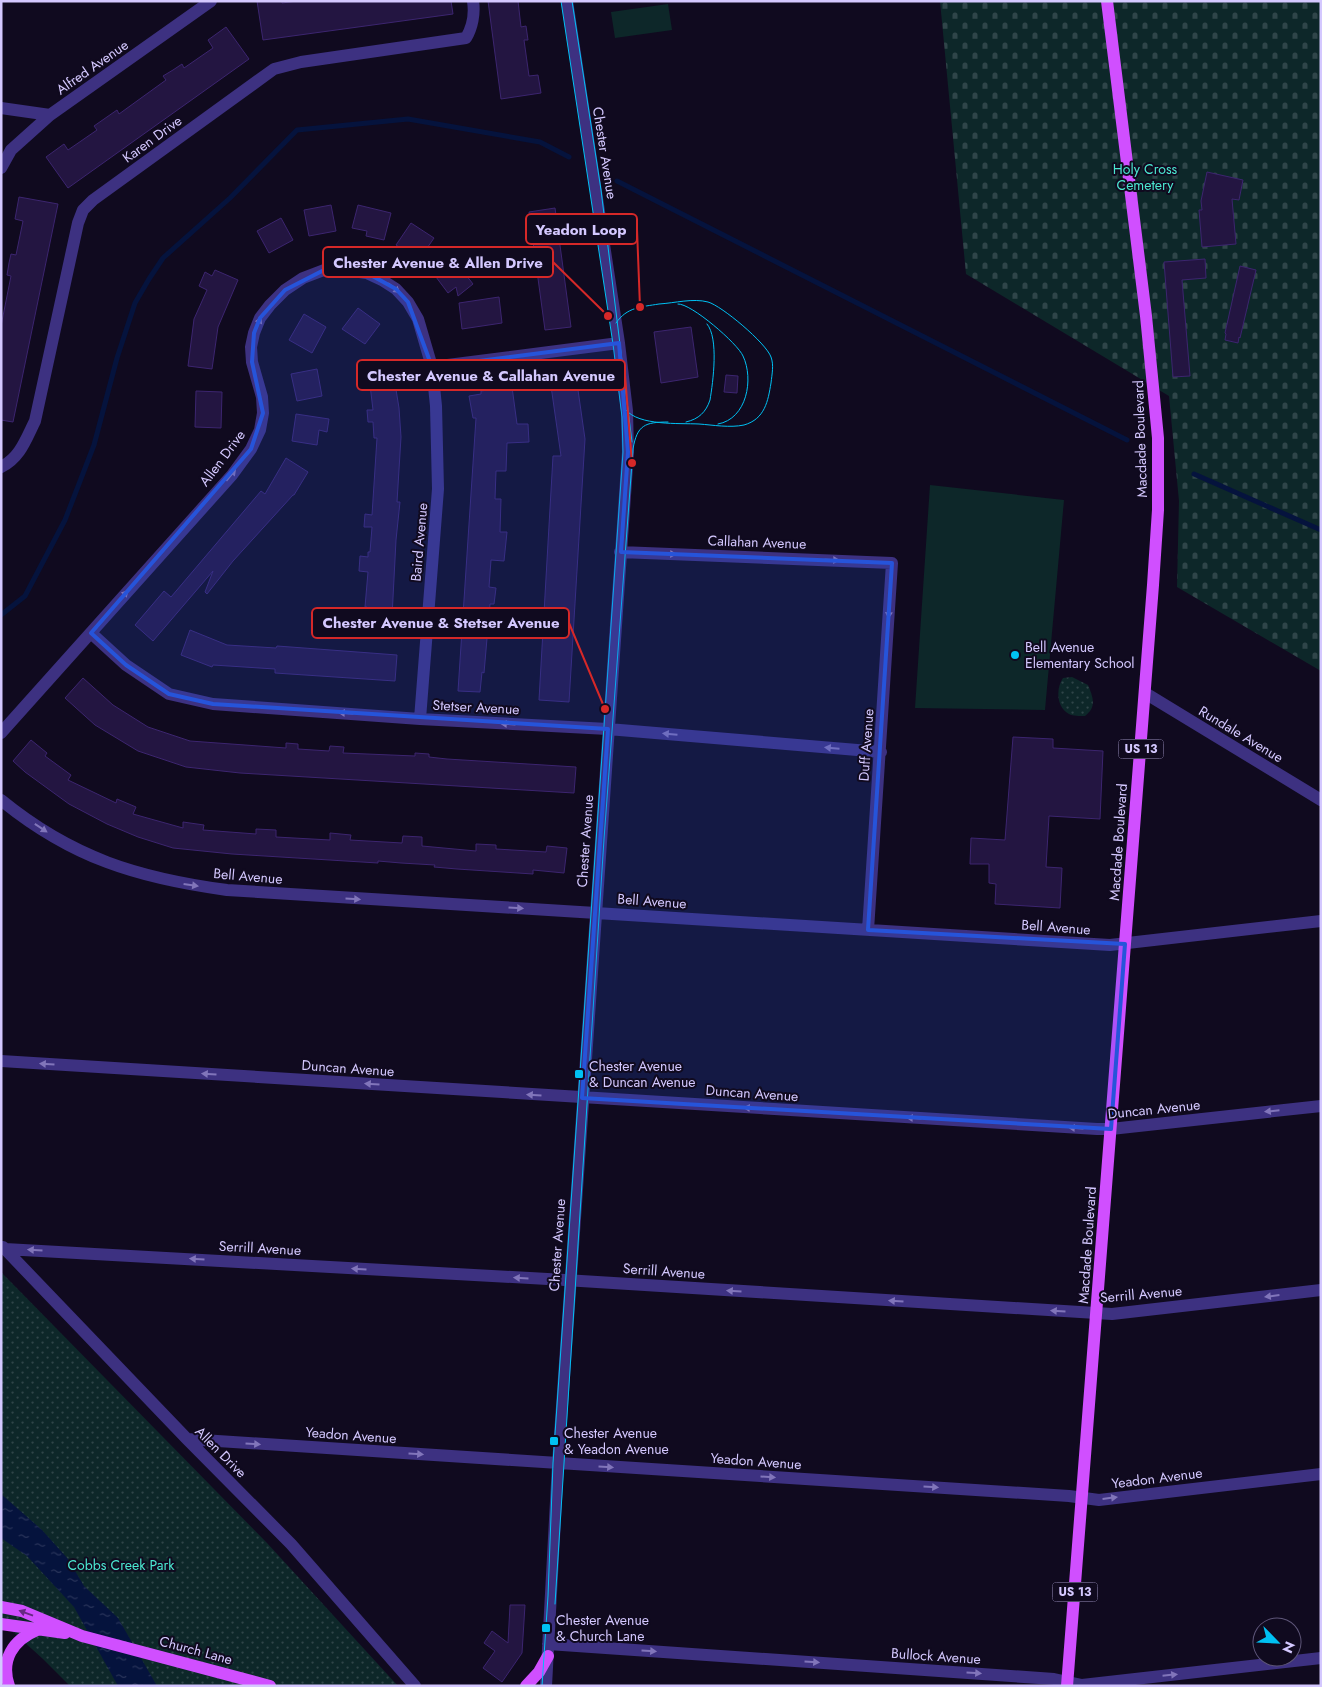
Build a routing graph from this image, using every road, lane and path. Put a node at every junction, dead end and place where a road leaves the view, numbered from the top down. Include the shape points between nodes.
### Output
1 (211, 1) edge
2 (473, 1) edge
3 (567, 1) edge
4 (1107, 1) edge
5 (1, 108) edge
6 (50, 115) junction
7 (1, 168) edge
8 (619, 343) junction
9 (432, 367) junction
10 (1, 467) edge
11 (620, 552) junction
12 (892, 563) joint
13 (91, 633) junction
14 (1145, 693) junction
15 (420, 719) junction
16 (608, 729) junction
17 (1, 733) edge
18 (880, 752) junction
19 (1, 800) edge
20 (1321, 800) edge
21 (595, 912) junction
22 (1321, 921) edge
23 (868, 930) junction
24 (1125, 944) junction
25 (1, 1061) edge
26 (582, 1098) junction
27 (1321, 1106) edge
28 (1111, 1129) junction
29 (3, 1247) edge
30 (570, 1280) junction
31 (1321, 1290) edge
32 (1097, 1313) junction
33 (187, 1439) junction
34 (558, 1464) junction
35 (1321, 1474) edge
36 (1082, 1497) junction
37 (1, 1607) edge
38 (1, 1624) edge
39 (37, 1630) junction
40 (82, 1636) junction
41 (548, 1650) junction
42 (1321, 1658) edge
43 (1068, 1684) edge
44 (9, 1686) edge
45 (270, 1686) edge
46 (415, 1686) edge
47 (526, 1686) edge
48 (546, 1686) edge

1 - 6 street, Alfred Avenue
2 - 10 street, Karen Drive via 472,22 466,38 301,62 274,69 93,200 83,210 78,223 35,421 21,450
3 - 8 street, Chester Avenue
4 - 14 main road, Macdade Boulevard / US 13 via 1158,438 1157,537
5 - 6 street
6 - 7 street, Alfred Avenue via 11,150
8 - 9 street
8 - 11 street, Chester Avenue via 628,444
13 -> 9 street, Allen Drive via 232,475 250,449 260,430 263,412 252,362 254,333 260,318 285,290 324,270 367,273 382,280 396,289 418,319
9 - 15 street, Baird Avenue via 438,489
11 -> 12 street, Callahan Avenue
11 - 16 street, Chester Avenue
12 -> 18 street, Duff Avenue
15 -> 13 street, Stetser Avenue via 212,704 169,694 126,665
13 - 17 street, Allen Drive
14 - 20 street, Rundale Avenue
14 - 24 main road, Macdade Boulevard / US 13
16 -> 15 street, Stetser Avenue
18 -> 16 street, Stetser Avenue
16 - 21 street, Chester Avenue
18 - 23 street, Duff Avenue
19 -> 21 street, Bell Avenue via 51,835 102,861 129,871 186,884 310,896
21 - 23 street, Bell Avenue
21 - 26 street, Chester Avenue
22 - 24 street, Bell Avenue
23 - 24 street, Bell Avenue
24 - 28 main road, Macdade Boulevard / US 13
26 -> 25 street, Duncan Avenue
28 -> 26 street, Duncan Avenue
26 - 30 street, Chester Avenue
27 -> 28 street, Duncan Avenue
28 - 32 main road, Macdade Boulevard / US 13
30 -> 29 street, Serrill Avenue
29 - 33 street, Allen Drive
32 -> 30 street, Serrill Avenue
30 - 34 street, Chester Avenue
31 -> 32 street, Serrill Avenue via 1117,1314
32 - 36 main road, Macdade Boulevard / US 13
33 -> 34 street, Yeadon Avenue
33 - 46 street, Allen Drive via 291,1544
34 -> 36 street, Yeadon Avenue
34 - 41 street, Chester Avenue
36 -> 35 street, Yeadon Avenue via 1099,1500
36 - 43 main road, Macdade Boulevard / US 13
40 -> 37 main road
38 - 39 main road
39 - 40 main road
39 - 44 main road via 19,1640 10,1654 6,1672
40 - 45 main road, Church Lane
41 -> 43 street, Bullock Avenue via 1054,1679
41 - 47 main road via 539,1672
41 - 48 street, Chester Avenue
43 -> 42 street, Bullock Avenue

